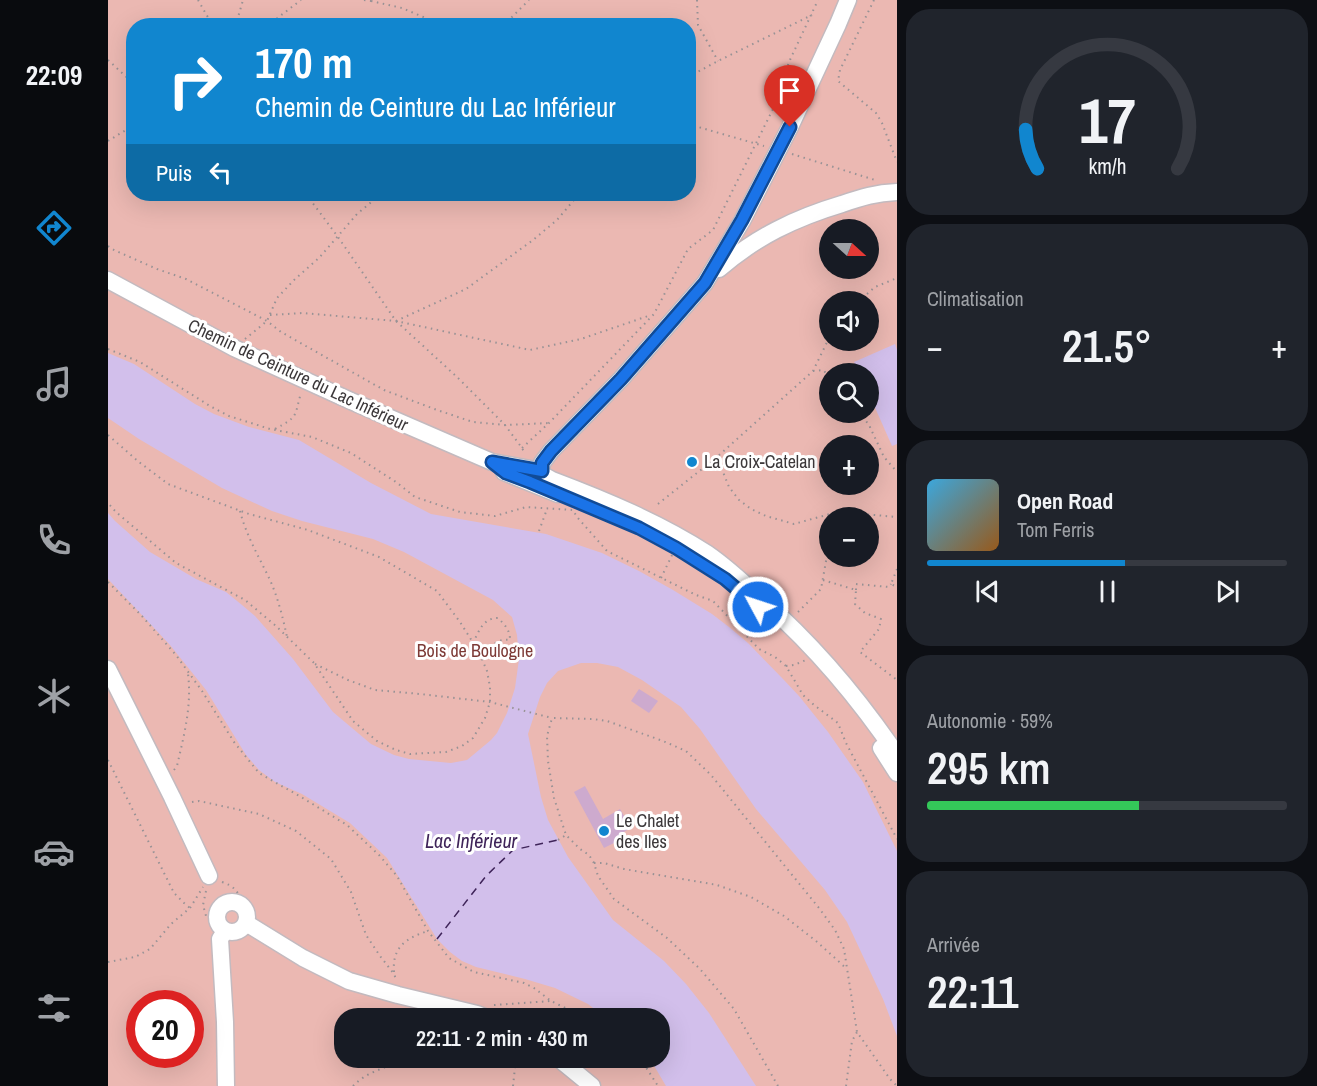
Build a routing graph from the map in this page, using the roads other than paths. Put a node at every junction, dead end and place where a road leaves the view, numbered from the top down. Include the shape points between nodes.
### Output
1 (848, 0) edge
2 (897, 192) edge
3 (108, 280) edge
4 (705, 283) junction
5 (492, 462) junction
6 (542, 471) junction
7 (108, 669) edge
8 (897, 755) edge
9 (897, 773) edge
10 (208, 876) road end
11 (246, 923) junction
12 (221, 926) junction
13 (452, 1008) edge
14 (570, 1068) edge
15 (226, 1086) edge
16 (592, 1086) edge

1 - 4 street via 778,150
2 - 4 street via 876,193 787,224 738,253
3 - 5 street, Chemin de Ceinture du Lac Inférieur via 234,348
4 - 6 street via 551,451 542,463
5 - 6 street, Chemin de Ceinture du Lac Inférieur
5 - 9 street, Chemin de Ceinture du Lac Inférieur via 506,473 639,528 725,579 775,621 810,658
6 - 8 street, Chemin de Ceinture du Lac Inférieur via 552,480 681,538 735,575 819,654
7 - 10 street
11 - 12 street via 232,932
11 - 12 street via 246,913 233,902 221,906 217,914
11 - 13 street via 349,981
12 - 15 street
14 - 16 street

